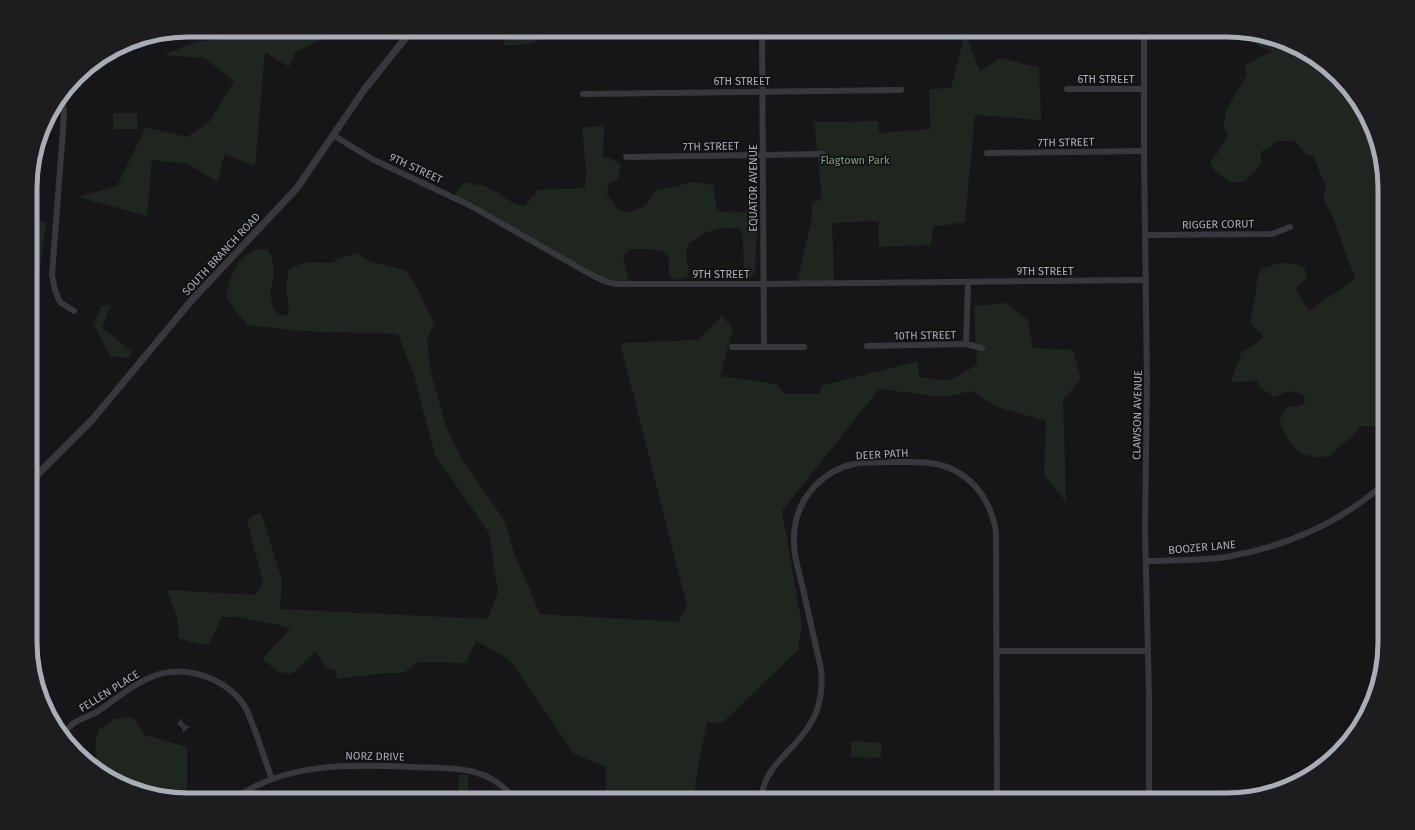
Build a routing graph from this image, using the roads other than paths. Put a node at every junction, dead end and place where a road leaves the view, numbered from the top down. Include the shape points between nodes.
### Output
1 (406, 37) edge
2 (762, 37) edge
3 (1144, 37) edge
4 (1067, 89) dead end
5 (1144, 89) junction
6 (901, 90) dead end
7 (762, 92) junction
8 (583, 94) dead end
9 (63, 103) edge
10 (333, 135) junction
11 (1144, 151) junction
12 (987, 153) dead end
13 (822, 154) dead end
14 (762, 155) junction
15 (626, 157) dead end
16 (1290, 226) dead end
17 (1146, 235) junction
18 (1146, 280) junction
19 (968, 282) junction
20 (764, 284) junction
21 (74, 311) dead end
22 (966, 344) junction
23 (764, 346) junction
24 (867, 346) dead end
25 (732, 347) dead end
26 (804, 347) dead end
27 (982, 348) dead end
28 (37, 475) edge
29 (1378, 489) edge
30 (1146, 561) junction
31 (1148, 651) junction
32 (997, 652) junction
33 (66, 731) edge
34 (272, 779) junction
35 (243, 793) edge
36 (509, 793) edge
37 (762, 793) edge
38 (997, 793) edge
39 (1149, 793) edge

1 - 10 street, SOUTH BRANCH ROAD via 364,90
2 - 7 street, EQUATOR AVENUE
3 - 5 street, CLAWSON AVENUE
4 - 5 street, 6TH STREET
5 - 11 street, CLAWSON AVENUE
6 - 7 street, 6TH STREET
7 - 8 street, 6TH STREET
7 - 14 street, EQUATOR AVENUE
9 - 21 street via 52,275 60,302
10 - 20 street, 9TH STREET via 357,151 470,206 604,281 621,284
10 - 28 street, SOUTH BRANCH ROAD via 286,200 199,292 92,420
11 - 12 street, 7TH STREET
11 - 17 street, CLAWSON AVENUE
13 - 14 street, 7TH STREET
14 - 15 street, 7TH STREET
14 - 20 street, EQUATOR AVENUE
16 - 17 street, RIGGER CORUT via 1272,234
17 - 18 street, CLAWSON AVENUE
18 - 19 street, 9TH STREET
18 - 30 street, CLAWSON AVENUE
19 - 20 street, 9TH STREET
19 - 22 street
20 - 23 street, EQUATOR AVENUE
22 - 24 street, 10TH STREET
22 - 27 street, 10TH STREET
23 - 25 street
23 - 26 street
29 - 30 street, BOOZER LANE via 1341,516 1275,546 1225,557
30 - 31 street, CLAWSON AVENUE
31 - 32 street
31 - 39 street, CLAWSON AVENUE
32 - 37 street, DEER PATH via 996,532 991,510 974,484 946,466 922,462 853,464 828,475 806,497 797,517 794,536 796,560 821,669 820,700 809,726 780,758 769,774
32 - 38 street, DEER PATH
33 - 34 street, FELLEN PLACE via 74,723 94,714 151,677 168,673 207,676 236,695 245,706
34 - 35 street, NORZ DRIVE
34 - 36 street, NORZ DRIVE via 305,770 348,765 448,768 469,770 489,777

